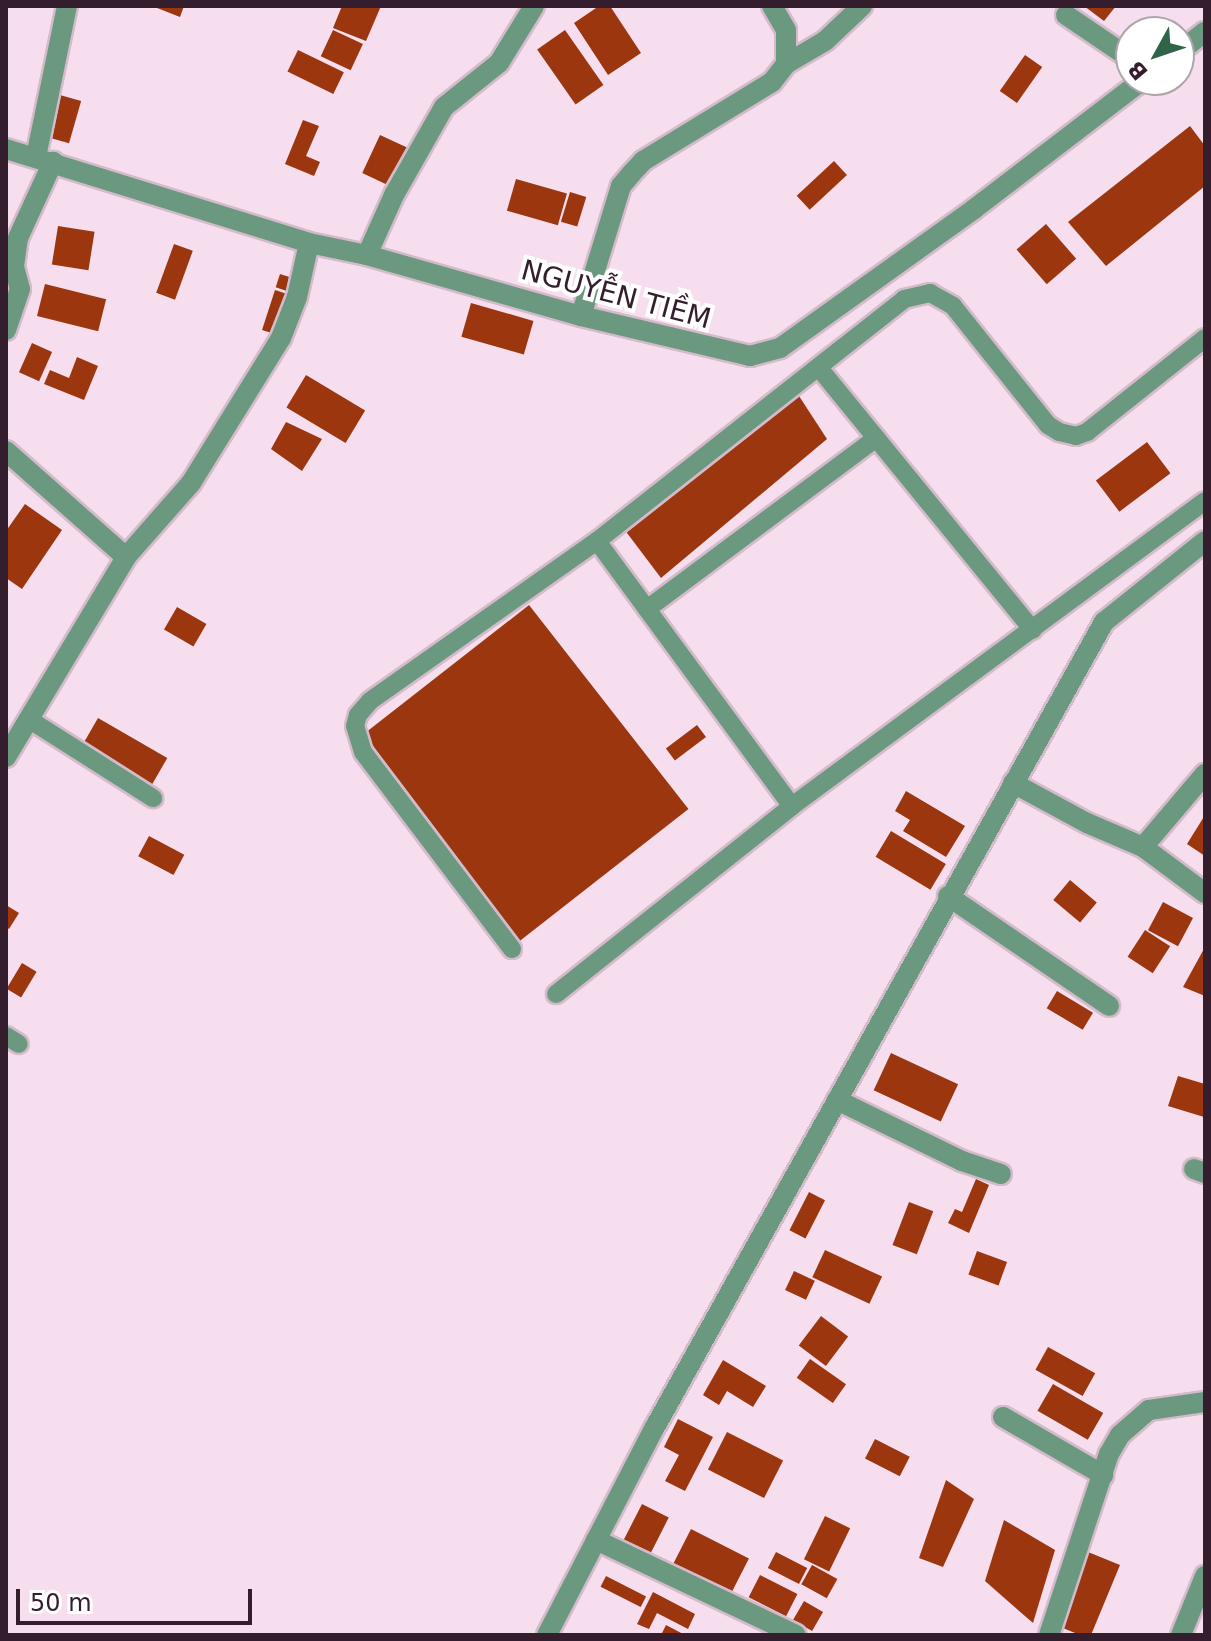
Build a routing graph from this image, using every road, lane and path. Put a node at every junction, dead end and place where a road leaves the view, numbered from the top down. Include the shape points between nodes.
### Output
1 (67, 6) edge
2 (534, 6) edge
3 (772, 6) edge
4 (862, 6) edge
5 (1066, 15) dead end
6 (1115, 48) edge
7 (786, 64) junction
8 (1122, 96) edge
9 (6, 149) edge
10 (44, 160) junction
11 (309, 243) junction
12 (367, 255) junction
13 (581, 316) junction
14 (6, 330) edge
15 (1205, 338) edge
16 (819, 368) junction
17 (876, 438) junction
18 (6, 451) edge
19 (1205, 501) edge
20 (597, 541) junction
21 (1205, 541) edge
22 (126, 557) junction
23 (647, 609) junction
24 (1033, 630) junction
25 (30, 720) junction
26 (6, 757) edge
27 (1205, 774) edge
28 (1013, 783) junction
29 (153, 798) dead end
30 (792, 806) junction
31 (1143, 847) junction
32 (1205, 893) edge
33 (948, 896) junction
34 (512, 949) dead end
35 (556, 994) dead end
36 (1109, 1006) dead end
37 (837, 1100) junction
38 (1001, 1174) dead end
39 (1205, 1402) edge
40 (1003, 1417) dead end
41 (1103, 1475) junction
42 (596, 1540) junction
43 (1205, 1576) edge
44 (547, 1635) edge
45 (796, 1635) edge
46 (1049, 1635) edge
47 (1181, 1635) edge

1 - 10 street
2 - 12 street via 499,63 444,107
3 - 7 street via 786,30
4 - 7 street via 825,41
5 - 6 street
7 - 13 street via 772,82 643,161 621,186
8 - 13 street, NGUYỄN TIỀM via 780,348 738,356
9 - 10 street, NGUYỄN TIỀM
10 - 11 street, NGUYỄN TIỀM
10 - 14 street via 18,238 14,266 20,289
11 - 12 street, NGUYỄN TIỀM
11 - 22 street via 281,338 191,483
12 - 13 street, NGUYỄN TIỀM
15 - 16 lane via 1076,436 1048,425 953,306 930,293 904,299
16 - 17 lane
16 - 20 lane
17 - 23 lane
17 - 24 lane
18 - 22 street
19 - 24 lane
20 - 23 lane
20 - 34 lane via 370,701 355,726 363,752
21 - 28 street via 1104,622
22 - 25 street
23 - 30 lane
24 - 30 lane
25 - 26 street
25 - 29 lane
27 - 31 street
28 - 31 street
28 - 33 street
30 - 35 lane
31 - 32 street
33 - 36 street
33 - 37 street
37 - 38 street via 962,1161
37 - 42 street
39 - 41 street via 1161,1406 1135,1419 1120,1435
40 - 41 street
41 - 46 street
42 - 44 street
42 - 45 street
43 - 47 street

